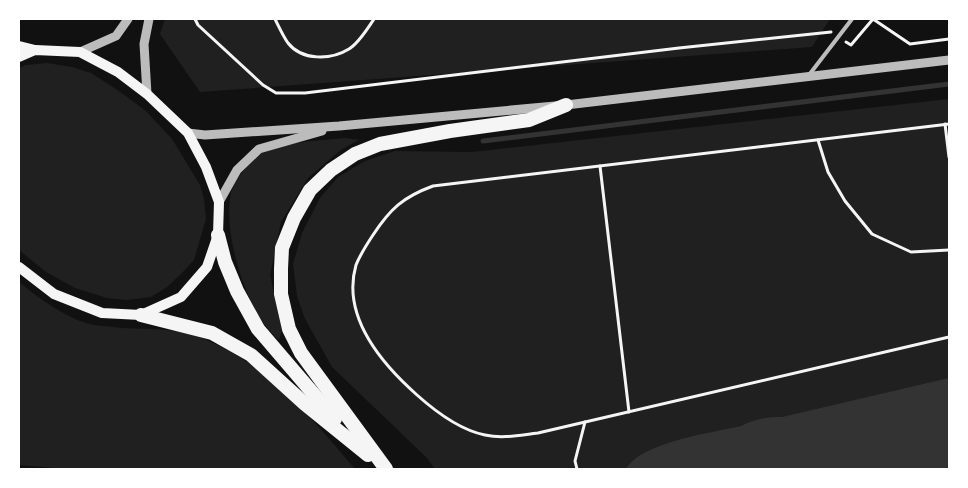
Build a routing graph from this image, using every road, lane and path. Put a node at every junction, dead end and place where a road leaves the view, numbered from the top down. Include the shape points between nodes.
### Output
1 (128, 19) edge
2 (149, 19) edge
3 (195, 19) edge
4 (275, 19) edge
5 (374, 19) edge
6 (852, 19) edge
7 (838, 36) junction
8 (949, 39) edge
9 (19, 46) edge
10 (35, 50) junction
11 (80, 52) junction
12 (19, 57) edge
13 (949, 60) edge
14 (808, 76) junction
15 (147, 94) junction
16 (566, 104) junction
17 (947, 124) edge
18 (339, 126) junction
19 (188, 133) junction
20 (818, 140) junction
21 (949, 157) edge
22 (600, 166) junction
23 (219, 202) junction
24 (218, 236) junction
25 (949, 250) edge
26 (19, 267) edge
27 (141, 315) junction
28 (949, 337) edge
29 (629, 412) junction
30 (585, 422) junction
31 (357, 445) junction
32 (385, 469) edge
33 (577, 469) edge

1 - 11 street via 116,36
2 - 15 street via 144,44
3 - 7 path via 263,85 276,92 306,94 829,31
4 - 5 path via 289,44 314,57 328,57 350,49
6 - 7 lane
7 - 8 path via 851,45 873,19 910,44
7 - 14 lane
9 - 10 main road
10 - 11 main road
10 - 12 main road
11 - 15 main road via 118,72
13 - 14 street
14 - 16 street
15 - 19 main road
16 - 18 street
16 - 32 highway via 529,120 450,131 389,143 355,154 310,190 294,218 282,248 281,269 281,294 289,329 301,353
17 - 20 path
17 - 21 path
18 - 19 street via 205,135
18 - 23 street via 259,149 237,170
19 - 23 main road
20 - 22 path
20 - 25 path via 828,172 845,201 872,234 911,252
22 - 29 path
22 - 30 path via 433,186 414,193 394,207 367,243 356,265 353,290 358,316 370,343 399,379 430,406 464,428 485,435 508,437
23 - 24 main road
24 - 27 main road via 207,267 182,297
24 - 31 highway via 237,291 258,329
26 - 27 main road via 54,294 102,314
27 - 31 highway via 212,333 251,355
28 - 29 path
29 - 30 path
30 - 33 path
31 - 32 highway

